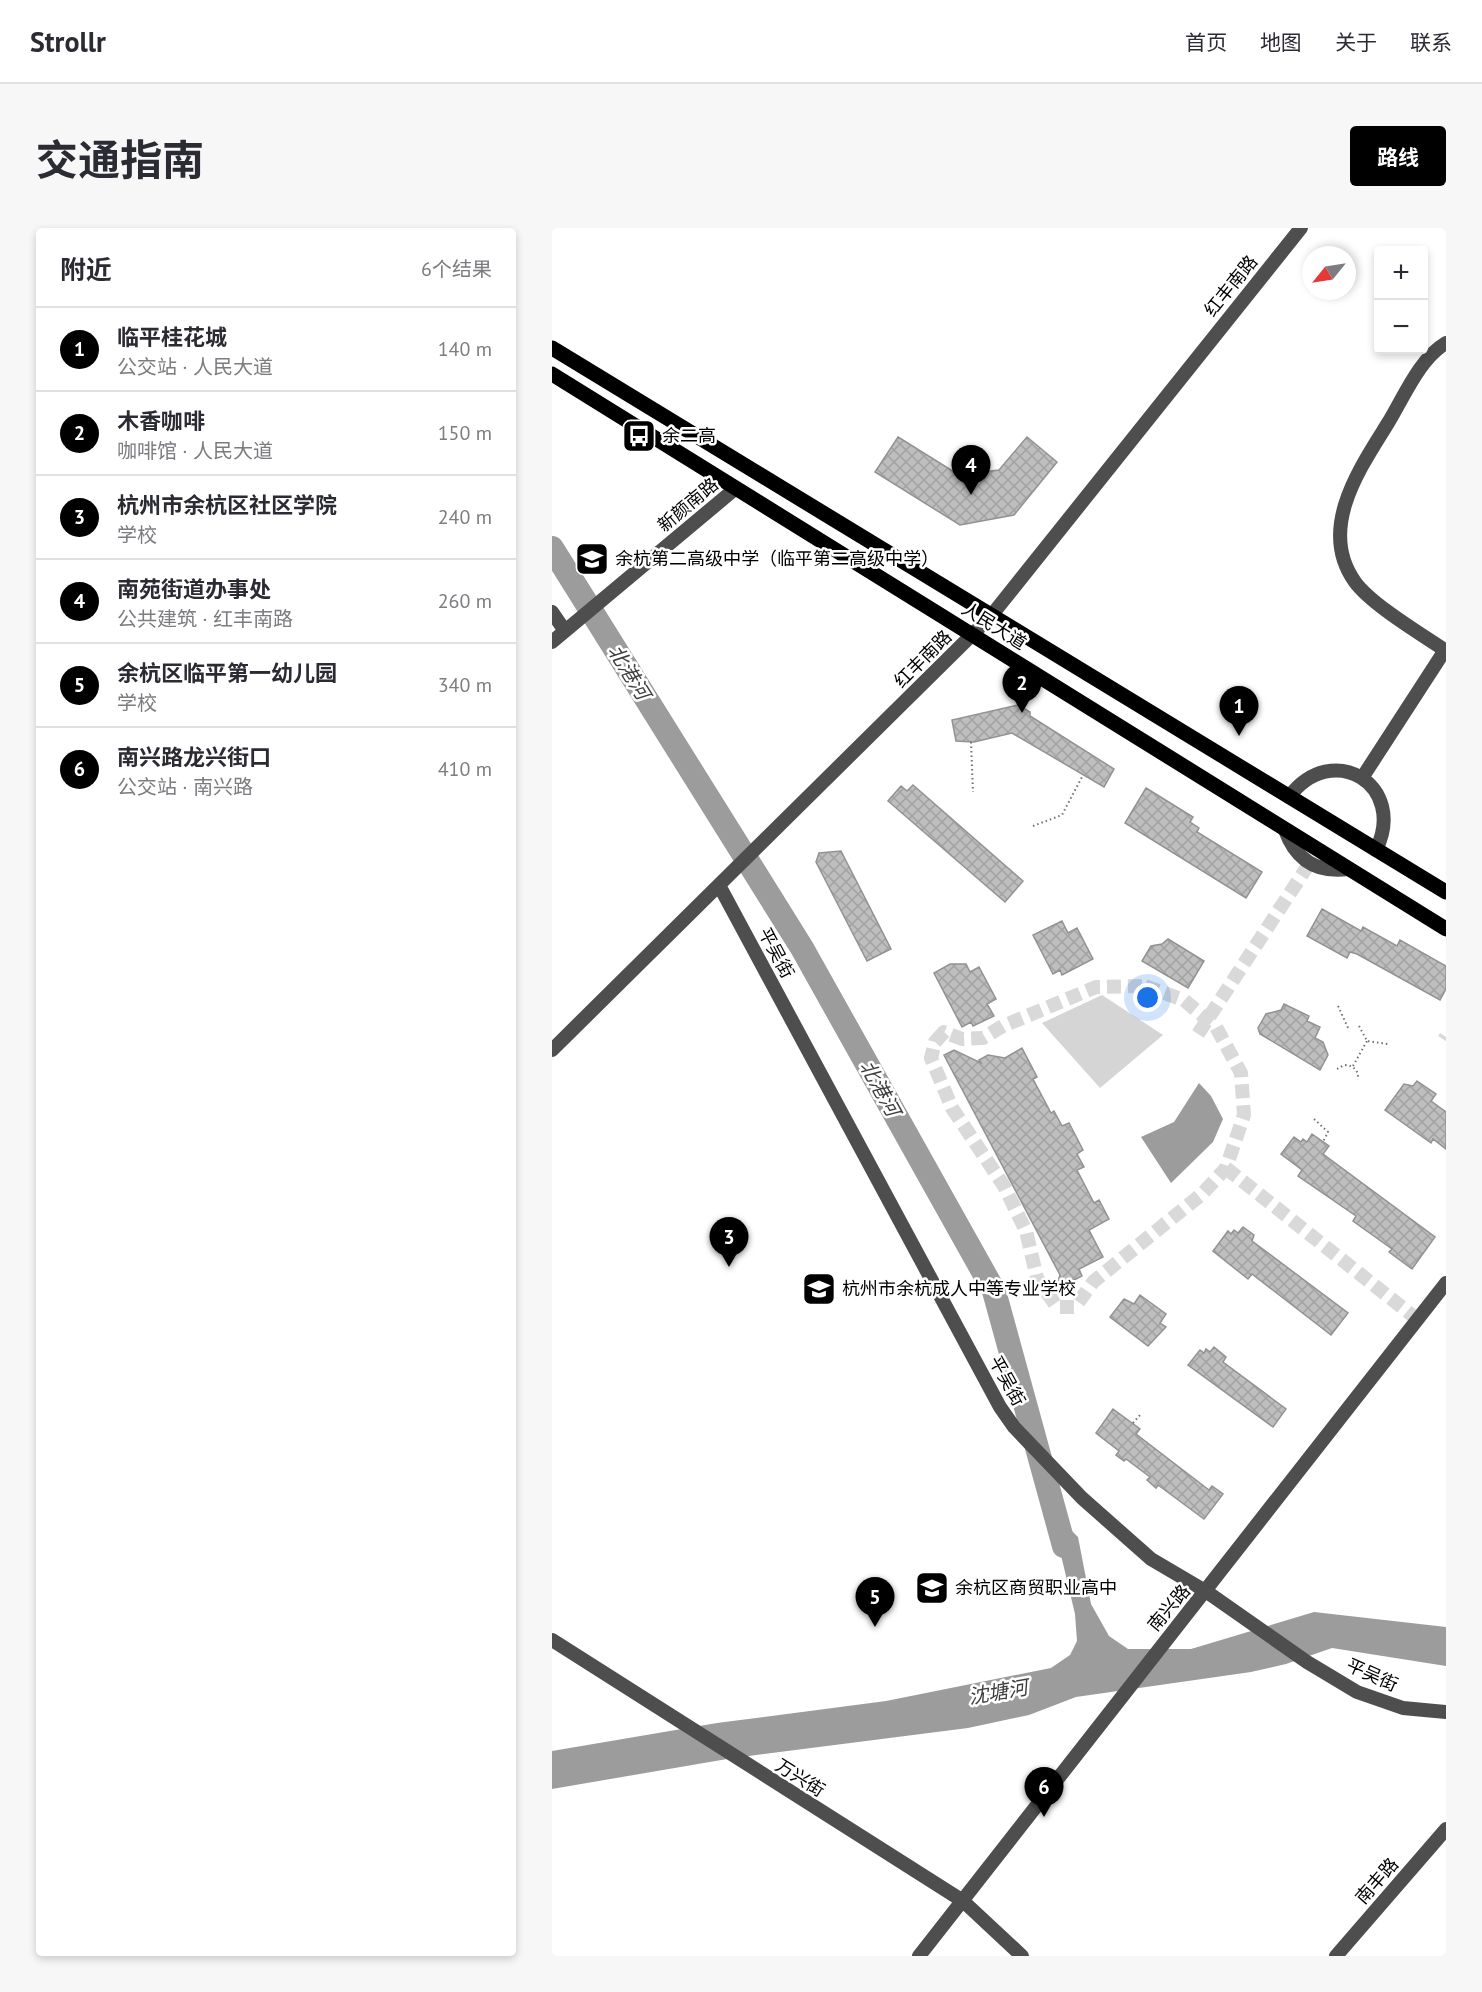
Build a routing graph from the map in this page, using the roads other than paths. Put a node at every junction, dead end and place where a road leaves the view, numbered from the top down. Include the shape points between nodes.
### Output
1 (1301, 228) edge
2 (1446, 343) edge
3 (552, 348) edge
4 (552, 374) edge
5 (736, 488) junction
6 (552, 612) edge
7 (991, 616) junction
8 (565, 631) junction
9 (972, 635) junction
10 (552, 642) edge
11 (1445, 650) edge
12 (1362, 778) junction
13 (1289, 797) junction
14 (1285, 830) dead end
15 (1376, 850) junction
16 (1348, 869) junction
17 (720, 886) junction
18 (1446, 892) edge
19 (1446, 929) edge
20 (552, 1050) edge
21 (1446, 1283) edge
22 (1207, 1592) junction
23 (552, 1640) edge
24 (1446, 1712) edge
25 (1446, 1829) edge
26 (963, 1901) junction
27 (919, 1956) edge
28 (1022, 1956) edge
29 (1336, 1956) edge

1 - 7 street, 红丰南路
2 - 11 street via 1424,363 1354,478 1340,532 1348,570 1356,584
3 - 7 main road, 人民大道
4 - 5 main road, 人民大道
5 - 8 street, 新颜南路
5 - 9 main road, 人民大道
6 - 8 street
7 - 9 street, 红丰南路
7 - 13 main road, 人民大道
8 - 10 street, 新颜南路
9 - 16 main road, 人民大道
9 - 17 street, 红丰南路
11 - 12 street
12 - 13 street via 1347,771 1313,774 1299,783
12 - 15 street via 1378,796 1385,819
13 - 15 main road, 人民大道
14 - 16 street via 1291,846 1309,864 1332,871
15 - 18 main road, 人民大道
16 - 19 main road, 人民大道
17 - 20 street, 红丰南路
17 - 22 street, 平吴街 via 1000,1407 1075,1490 1151,1559
21 - 22 street, 南兴路
22 - 24 street, 平吴街 via 1307,1662 1366,1695 1403,1708
22 - 26 street, 南兴路 via 1162,1644
23 - 26 street, 万兴街
25 - 29 street, 南丰路
26 - 27 street, 南兴路
26 - 28 street, 万兴街

